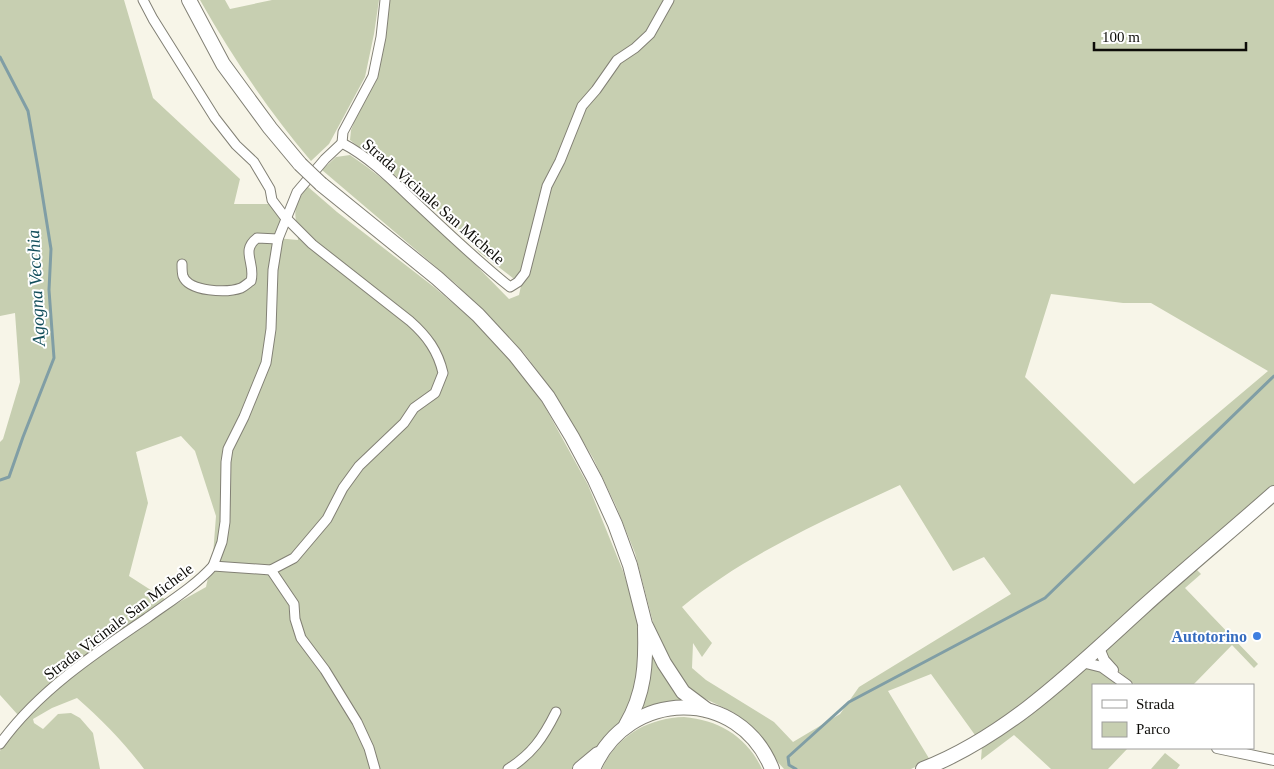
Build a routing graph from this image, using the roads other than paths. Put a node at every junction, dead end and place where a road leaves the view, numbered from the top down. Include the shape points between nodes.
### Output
1 (143, 0) edge
2 (189, 0) edge
3 (385, 0) edge
4 (669, 0) edge
5 (342, 143) junction
6 (286, 218) junction
7 (278, 239) junction
8 (182, 264) dead end
9 (1274, 493) edge
10 (213, 566) junction
11 (271, 570) junction
12 (645, 624) junction
13 (1099, 648) junction
14 (1082, 662) junction
15 (1126, 684) edge
16 (1126, 684) edge
17 (707, 710) junction
18 (556, 712) dead end
19 (625, 726) junction
20 (0, 744) edge
21 (1222, 749) edge
22 (602, 751) junction
23 (1274, 760) edge
24 (773, 767) edge
25 (375, 769) edge
26 (508, 769) edge
27 (580, 769) edge
28 (593, 769) edge
29 (924, 769) edge

1 - 6 street via 202,99 236,145 254,162 270,189 272,200
2 - 12 main road, bridge via 224,64 300,164 478,315 548,397 595,480 615,524 630,565
3 - 5 street via 373,76 343,132
4 - 5 street, Strada Vicinale San Michele via 650,34 617,60 582,106 547,186 525,273 510,287 377,167
5 - 6 street, Strada Vicinale San Michele via 297,192
6 - 7 street, Strada Vicinale San Michele
6 - 11 street via 312,244 424,334 435,348 443,373 435,393 414,408 404,423 360,466 343,488 327,520 308,543 294,558
7 - 8 street via 257,238 252,242 248,253 253,271 251,281 231,290 202,289 190,285 183,277
7 - 10 street, Strada Vicinale San Michele via 273,270 272,329 266,363 228,449 225,522
9 - 13 main road
10 - 11 street, Strada Vicinale San Michele
10 - 20 street, Strada Vicinale San Michele via 185,591 85,661 38,702
11 - 25 street via 294,604 302,638 357,722
12 - 17 main road via 683,692
12 - 19 main road via 646,665 634,711
13 - 14 main road
13 - 15 street via 1104,660
14 - 16 street via 1102,667
14 - 29 main road via 1003,725
17 - 19 main road via 663,709
17 - 24 main road via 744,729 760,745
18 - 26 street via 544,737 523,760
19 - 22 main road
21 - 23 street
22 - 27 main road
22 - 28 main road

